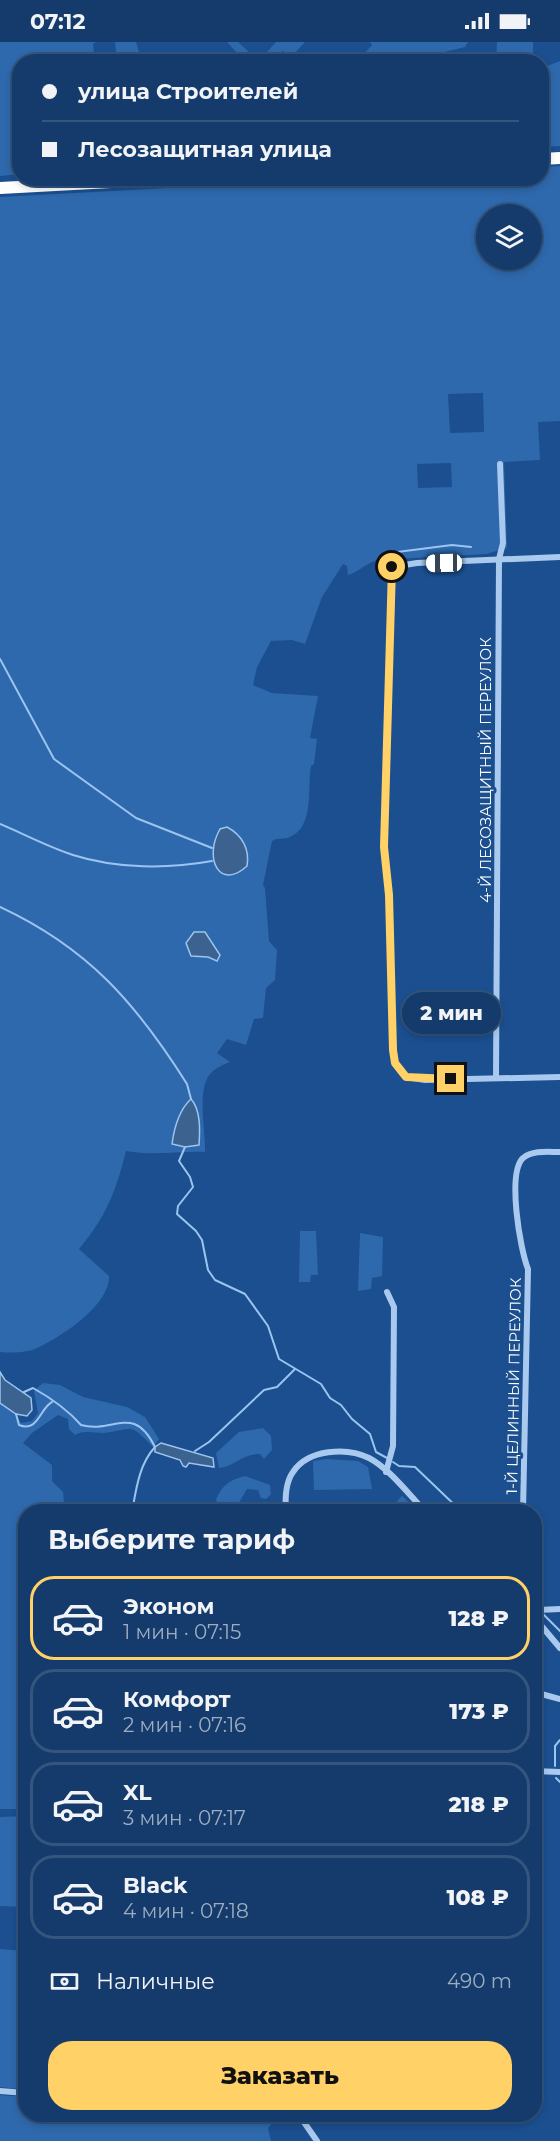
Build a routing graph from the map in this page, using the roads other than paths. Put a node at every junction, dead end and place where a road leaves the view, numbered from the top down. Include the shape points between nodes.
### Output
1 (37, 186) edge
2 (0, 188) edge
3 (500, 464) dead end
4 (560, 557) edge
5 (499, 559) junction
6 (560, 1077) edge
7 (496, 1078) junction
8 (560, 1152) edge
9 (387, 1292) dead end
10 (386, 1472) junction
11 (286, 1504) edge
12 (418, 1504) edge
13 (523, 1504) edge
14 (560, 1609) edge
15 (542, 1610) edge
16 (542, 1627) edge
17 (560, 1648) edge
18 (542, 1694) edge
19 (560, 1699) edge
20 (542, 1771) edge
21 (560, 1772) edge
22 (0, 2091) edge
23 (18, 2092) edge
24 (304, 2122) edge
25 (317, 2141) edge

1 - 2 highway
3 - 5 street, 4-Й ЛЕСОЗАЩИТНЫЙ ПЕРЕУЛОК via 503,543
4 - 5 street
5 - 7 street, 4-Й ЛЕСОЗАЩИТНЫЙ ПЕРЕУЛОК
5 - 7 street via 392,567 384,847 395,1063 406,1077 425,1080
6 - 7 street
8 - 13 street, 1-Й ЦЕЛИННЫЙ ПЕРЕУЛОК via 525,1156 516,1173 523,1258 528,1269
9 - 10 street via 394,1307 393,1446
10 - 11 street via 368,1457 351,1452 316,1454 293,1472 287,1486
10 - 12 street
14 - 15 street
16 - 17 street
18 - 19 street
20 - 21 street
22 - 23 street
24 - 25 street

